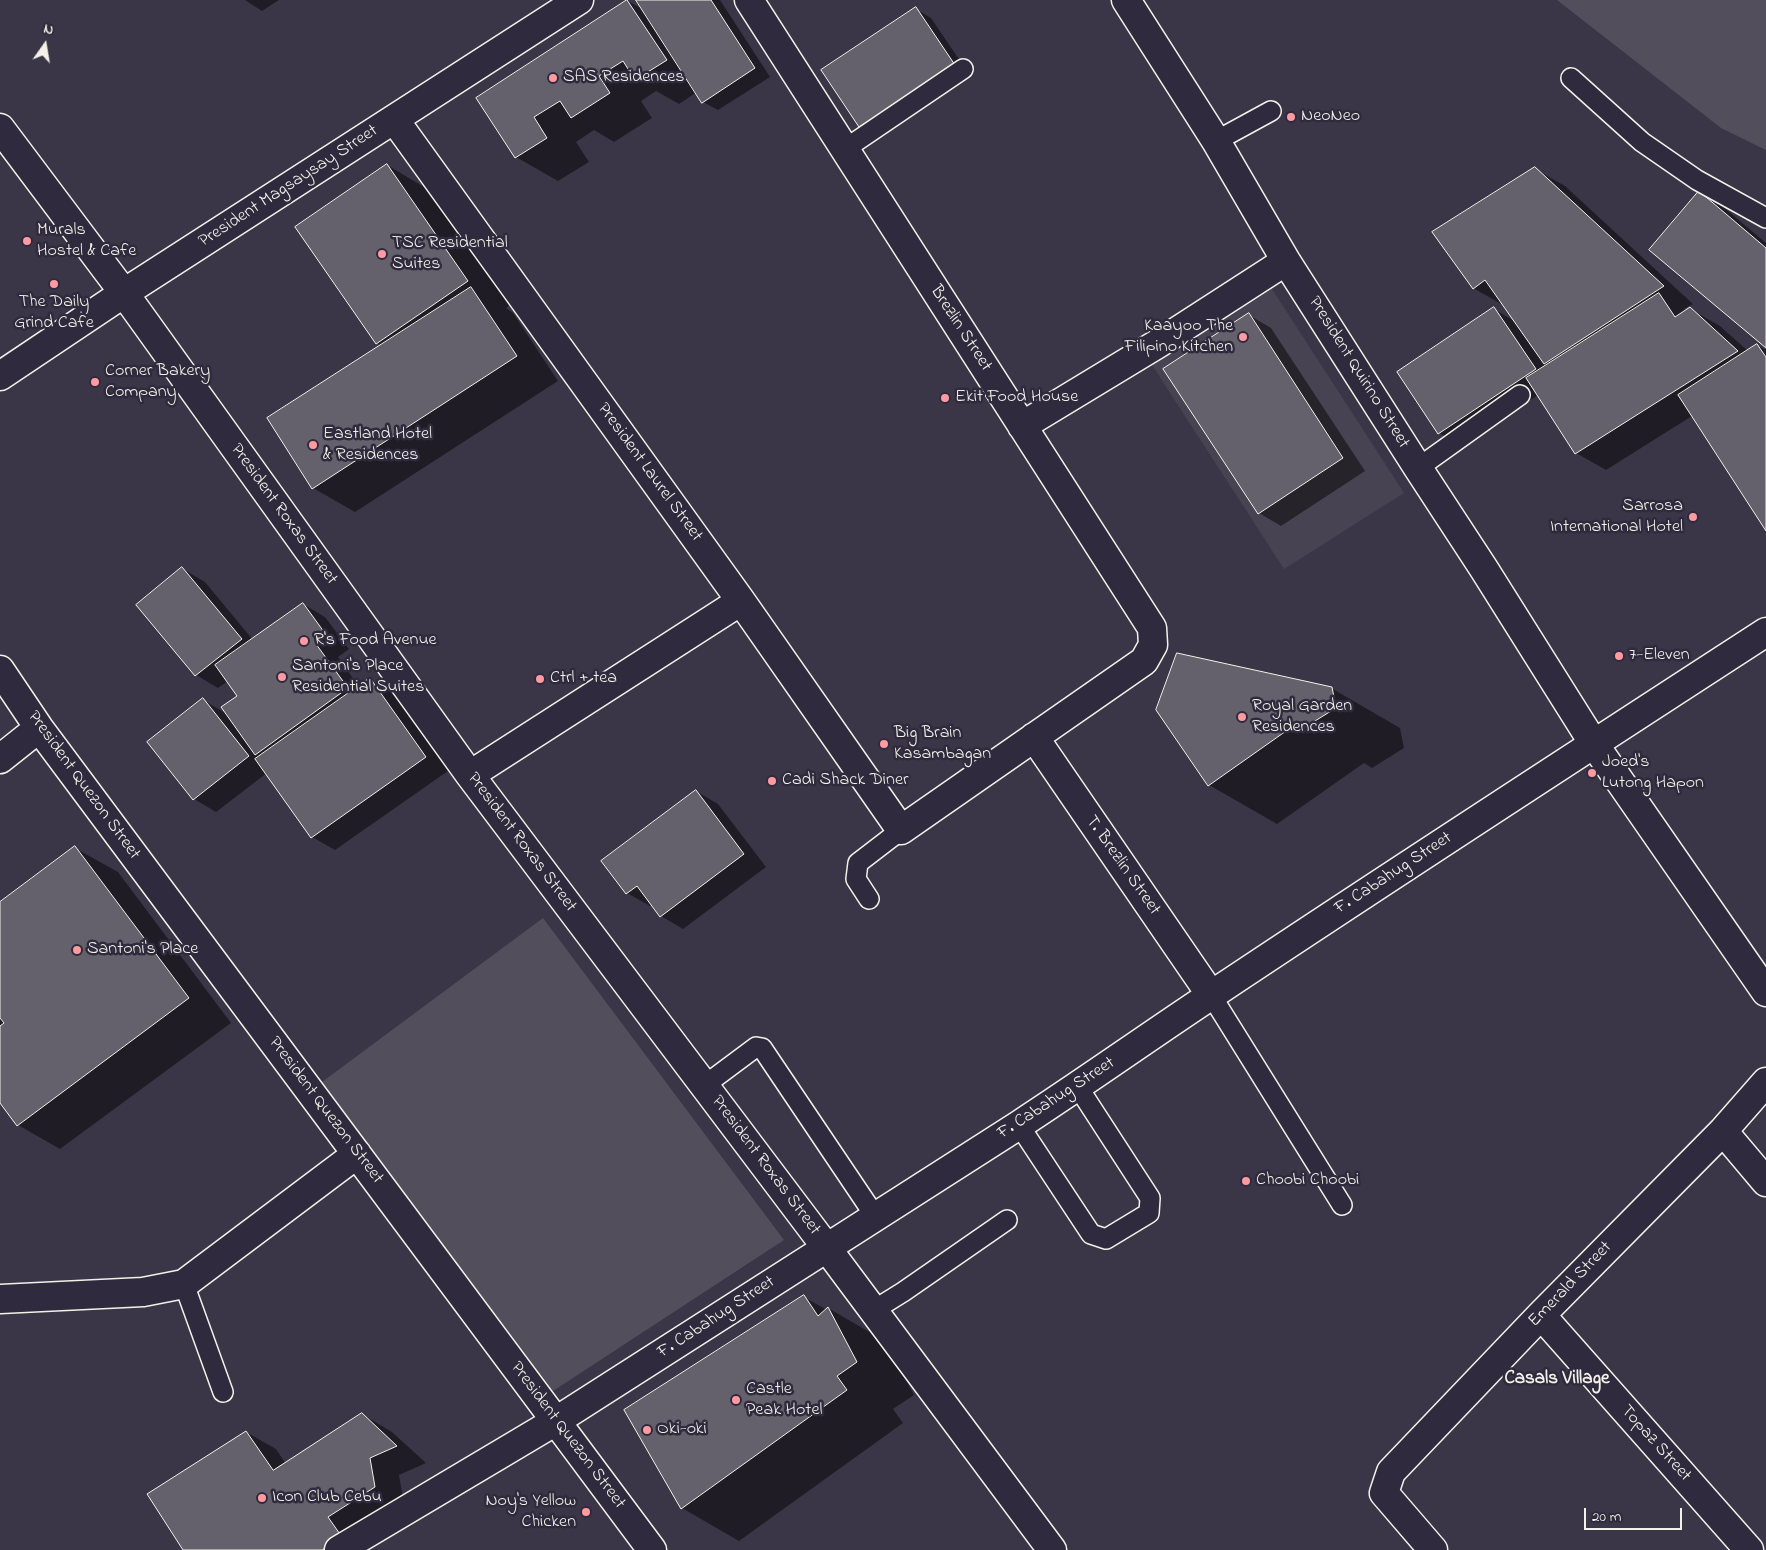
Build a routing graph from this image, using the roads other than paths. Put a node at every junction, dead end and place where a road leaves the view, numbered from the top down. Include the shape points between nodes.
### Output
1 (579, 0) edge
2 (749, 0) edge
3 (1126, 0) edge
4 (963, 69) dead end
5 (1571, 78) dead end
6 (1271, 111) dead end
7 (394, 119) junction
8 (0, 128) edge
9 (1216, 141) junction
10 (845, 149) junction
11 (1766, 218) edge
12 (1286, 261) junction
13 (124, 294) junction
14 (0, 376) edge
15 (1520, 395) dead end
16 (1022, 426) junction
17 (1418, 468) junction
18 (742, 601) junction
19 (1766, 632) edge
20 (0, 670) edge
21 (39, 728) junction
22 (1034, 737) junction
23 (1594, 744) junction
24 (0, 758) edge
25 (470, 775) junction
26 (901, 830) junction
27 (869, 899) dead end
28 (1766, 992) edge
29 (1211, 995) junction
30 (1766, 1082) edge
31 (705, 1085) junction
32 (1078, 1087) junction
33 (1019, 1125) junction
34 (1722, 1131) junction
35 (357, 1154) junction
36 (1766, 1182) edge
37 (1342, 1205) dead end
38 (875, 1216) junction
39 (1007, 1220) dead end
40 (826, 1247) junction
41 (184, 1284) junction
42 (0, 1299) edge
43 (874, 1310) junction
44 (1541, 1316) junction
45 (223, 1392) dead end
46 (556, 1421) junction
47 (339, 1550) edge
48 (652, 1550) edge
49 (1052, 1550) edge
50 (1433, 1550) edge
51 (1749, 1550) edge

1 - 7 street, President Magsaysay Street
2 - 10 street, Brezlin Street
3 - 9 street, President Quirino Street
4 - 10 lane
5 - 11 lane via 1642,142 1697,180
6 - 9 lane
7 - 13 street, President Magsaysay Street
7 - 18 street, President Laurel Street
8 - 13 street, President Roxas Street
9 - 12 street, President Quirino Street
10 - 16 street, Brezlin Street
12 - 16 street
12 - 17 street, President Quirino Street
13 - 14 street, President Magsaysay Street
13 - 25 street, President Roxas Street
15 - 17 lane
16 - 22 street, Brezlin Street via 1152,628 1153,644 1144,661
17 - 23 street, President Quirino Street
18 - 25 street
18 - 26 street, President Laurel Street
19 - 23 street, F. Cabahug Street
20 - 21 street, President Quezon Street
21 - 24 street
21 - 35 street, President Quezon Street
22 - 26 street
22 - 29 street, T. Brezlin Street
23 - 28 street, President Quirino Street
23 - 29 street, F. Cabahug Street
25 - 31 street, President Roxas Street
26 - 27 lane via 858,863 856,879
29 - 32 street, F. Cabahug Street
29 - 37 lane
30 - 34 street, Emerald Street
31 - 38 lane via 756,1047 762,1048
31 - 40 street, President Roxas Street
32 - 33 street, F. Cabahug Street
32 - 33 lane via 1150,1198 1149,1213 1106,1239 1091,1234
33 - 38 street, F. Cabahug Street
34 - 36 street
34 - 44 street, Emerald Street
35 - 41 street
35 - 46 street, President Quezon Street
38 - 40 street, F. Cabahug Street
39 - 43 lane
40 - 43 street, President Roxas Street
40 - 46 street, F. Cabahug Street
41 - 42 street via 143,1292
41 - 45 lane
43 - 49 street, President Roxas Street
44 - 50 street, Emerald Street via 1391,1472 1384,1493
44 - 51 street, Topaz Street
46 - 47 street, F. Cabahug Street
46 - 48 street, President Quezon Street

